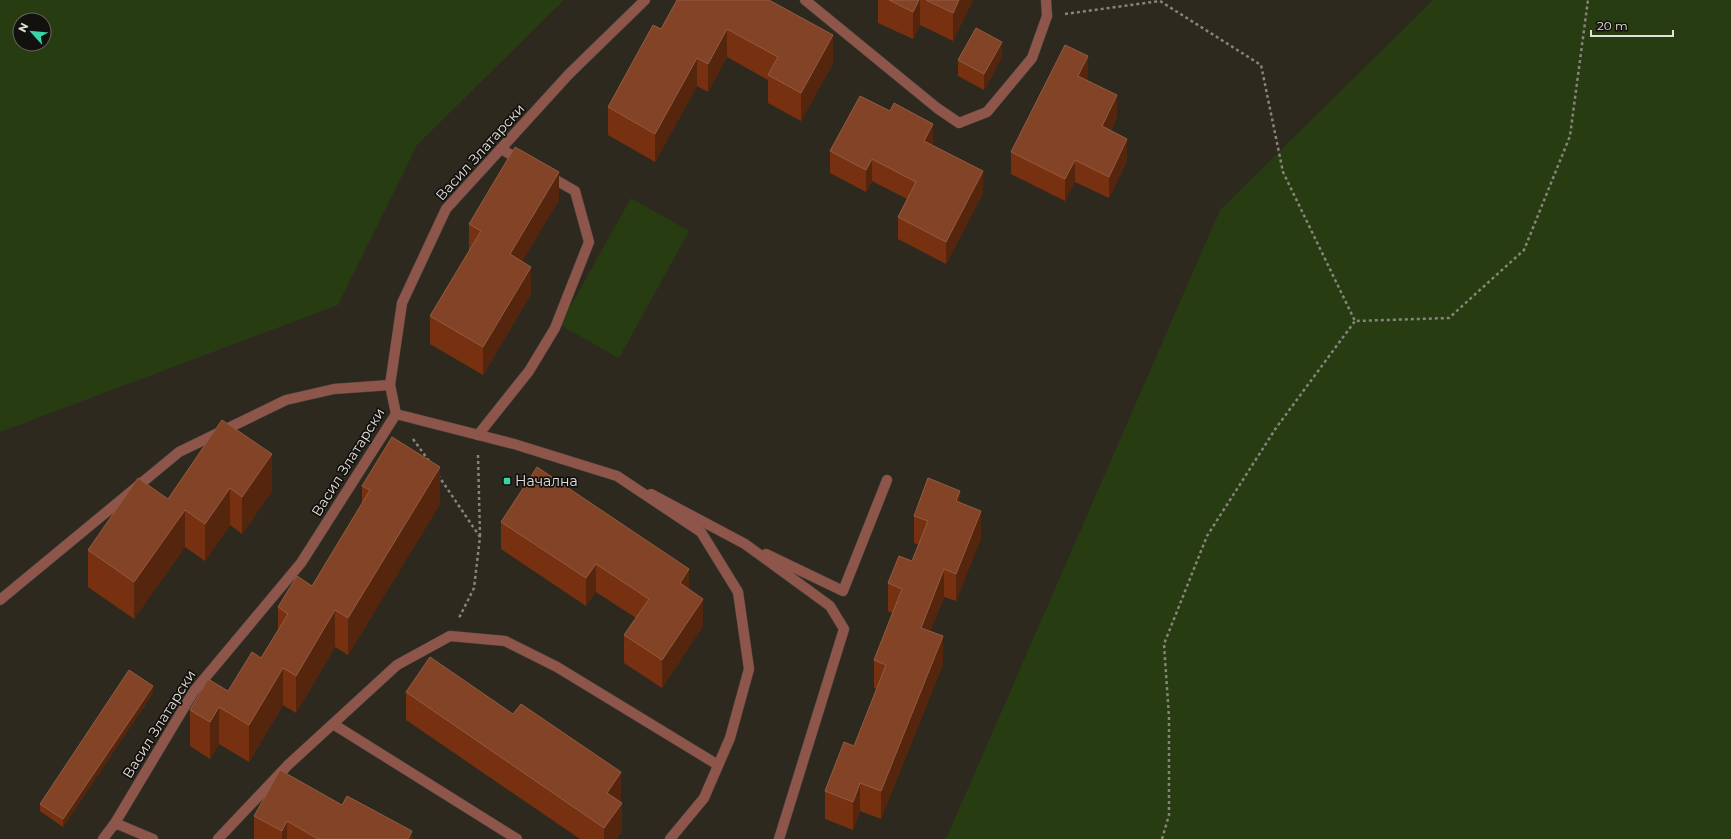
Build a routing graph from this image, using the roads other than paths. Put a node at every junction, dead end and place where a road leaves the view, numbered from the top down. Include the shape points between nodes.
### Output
1 (645, 0) edge
2 (805, 0) edge
3 (1046, 0) edge
4 (501, 149) junction
5 (528, 164) edge
6 (542, 172) edge
7 (390, 385) junction
8 (396, 414) junction
9 (478, 435) junction
10 (617, 476) junction
11 (887, 480) dead end
12 (745, 544) junction
13 (0, 600) edge
14 (333, 724) junction
15 (718, 765) junction
16 (115, 823) junction
17 (103, 839) edge
18 (153, 839) edge
19 (218, 839) edge
20 (517, 839) edge
21 (670, 839) edge
22 (778, 839) edge

1 - 4 street, Васил Златарски via 569,74
2 - 3 street via 937,108 959,123 987,112 1032,58 1047,16
4 - 5 street
4 - 7 street, Васил Златарски via 446,209 405,296
6 - 9 street via 575,191 589,242 555,328 529,372
7 - 8 street, Васил Златарски
7 - 13 street via 334,389 286,400 179,452
8 - 9 street
8 - 16 street, Васил Златарски via 301,563 194,691
9 - 10 street
10 - 12 street
10 - 15 street via 701,532 738,592 749,669 730,738
11 - 12 street via 843,591
12 - 22 street via 830,606 844,629
14 - 15 street via 397,665 450,636 505,641 557,667
14 - 19 street via 288,765
14 - 20 street
15 - 21 street via 704,798
16 - 17 street, Васил Златарски
16 - 18 street

